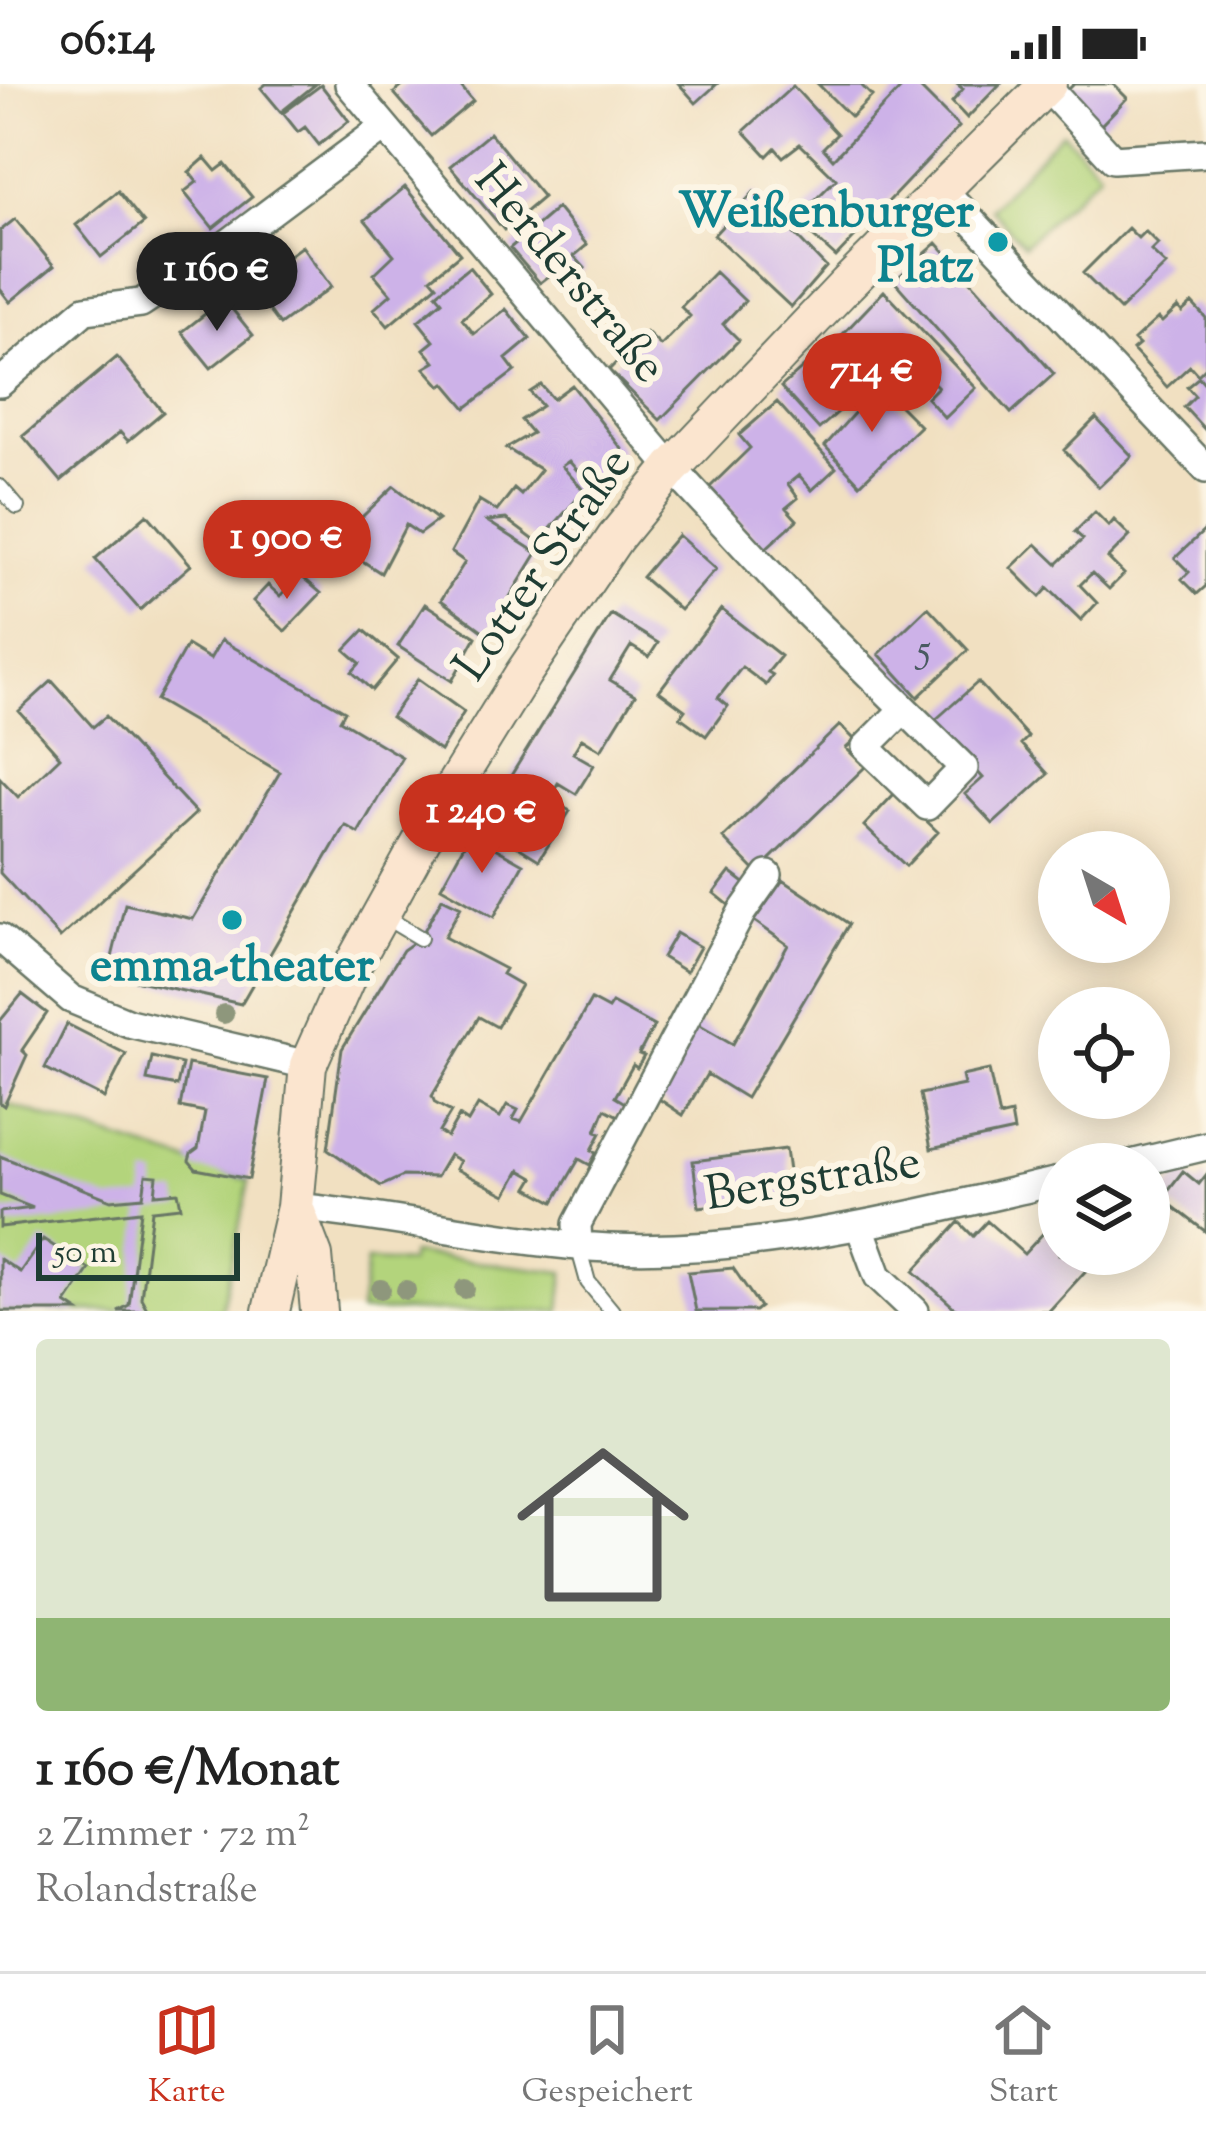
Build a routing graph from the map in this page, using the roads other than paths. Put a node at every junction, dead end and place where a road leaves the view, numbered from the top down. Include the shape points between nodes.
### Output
1 (349, 84) edge
2 (1046, 85) edge
3 (384, 127) junction
4 (1206, 153) edge
5 (943, 190) junction
6 (0, 383) edge
7 (672, 468) junction
8 (1206, 469) edge
9 (0, 487) edge
10 (17, 507) dead end
11 (904, 709) dead end
12 (768, 875) dead end
13 (380, 915) junction
14 (0, 938) edge
15 (420, 938) dead end
16 (308, 1065) junction
17 (1206, 1146) edge
18 (1170, 1155) edge
19 (1038, 1186) edge
20 (295, 1207) junction
21 (860, 1227) junction
22 (578, 1246) junction
23 (272, 1311) edge
24 (319, 1311) edge
25 (613, 1311) edge
26 (915, 1311) edge

1 - 3 street, Herderstraße
2 - 4 street via 1113,159
2 - 5 street, Lotter Straße
3 - 6 street via 141,303 85,310
3 - 7 street, Herderstraße
5 - 7 street, Lotter Straße
5 - 8 street
7 - 11 street, Herderstraße
7 - 13 street, Lotter Straße via 524,674
9 - 10 lane
12 - 22 street via 578,1224
13 - 15 lane
13 - 16 street, Lotter Straße
14 - 16 street via 71,999 129,1023
16 - 20 street, Lotter Straße
17 - 18 street
19 - 21 street, Bergstraße
20 - 22 street, Bergstraße
20 - 23 street, Lotter Straße
20 - 24 street, Lotter Straße via 314,1256
21 - 22 street, Bergstraße via 680,1246
21 - 26 street via 878,1276
22 - 25 lane via 588,1282

